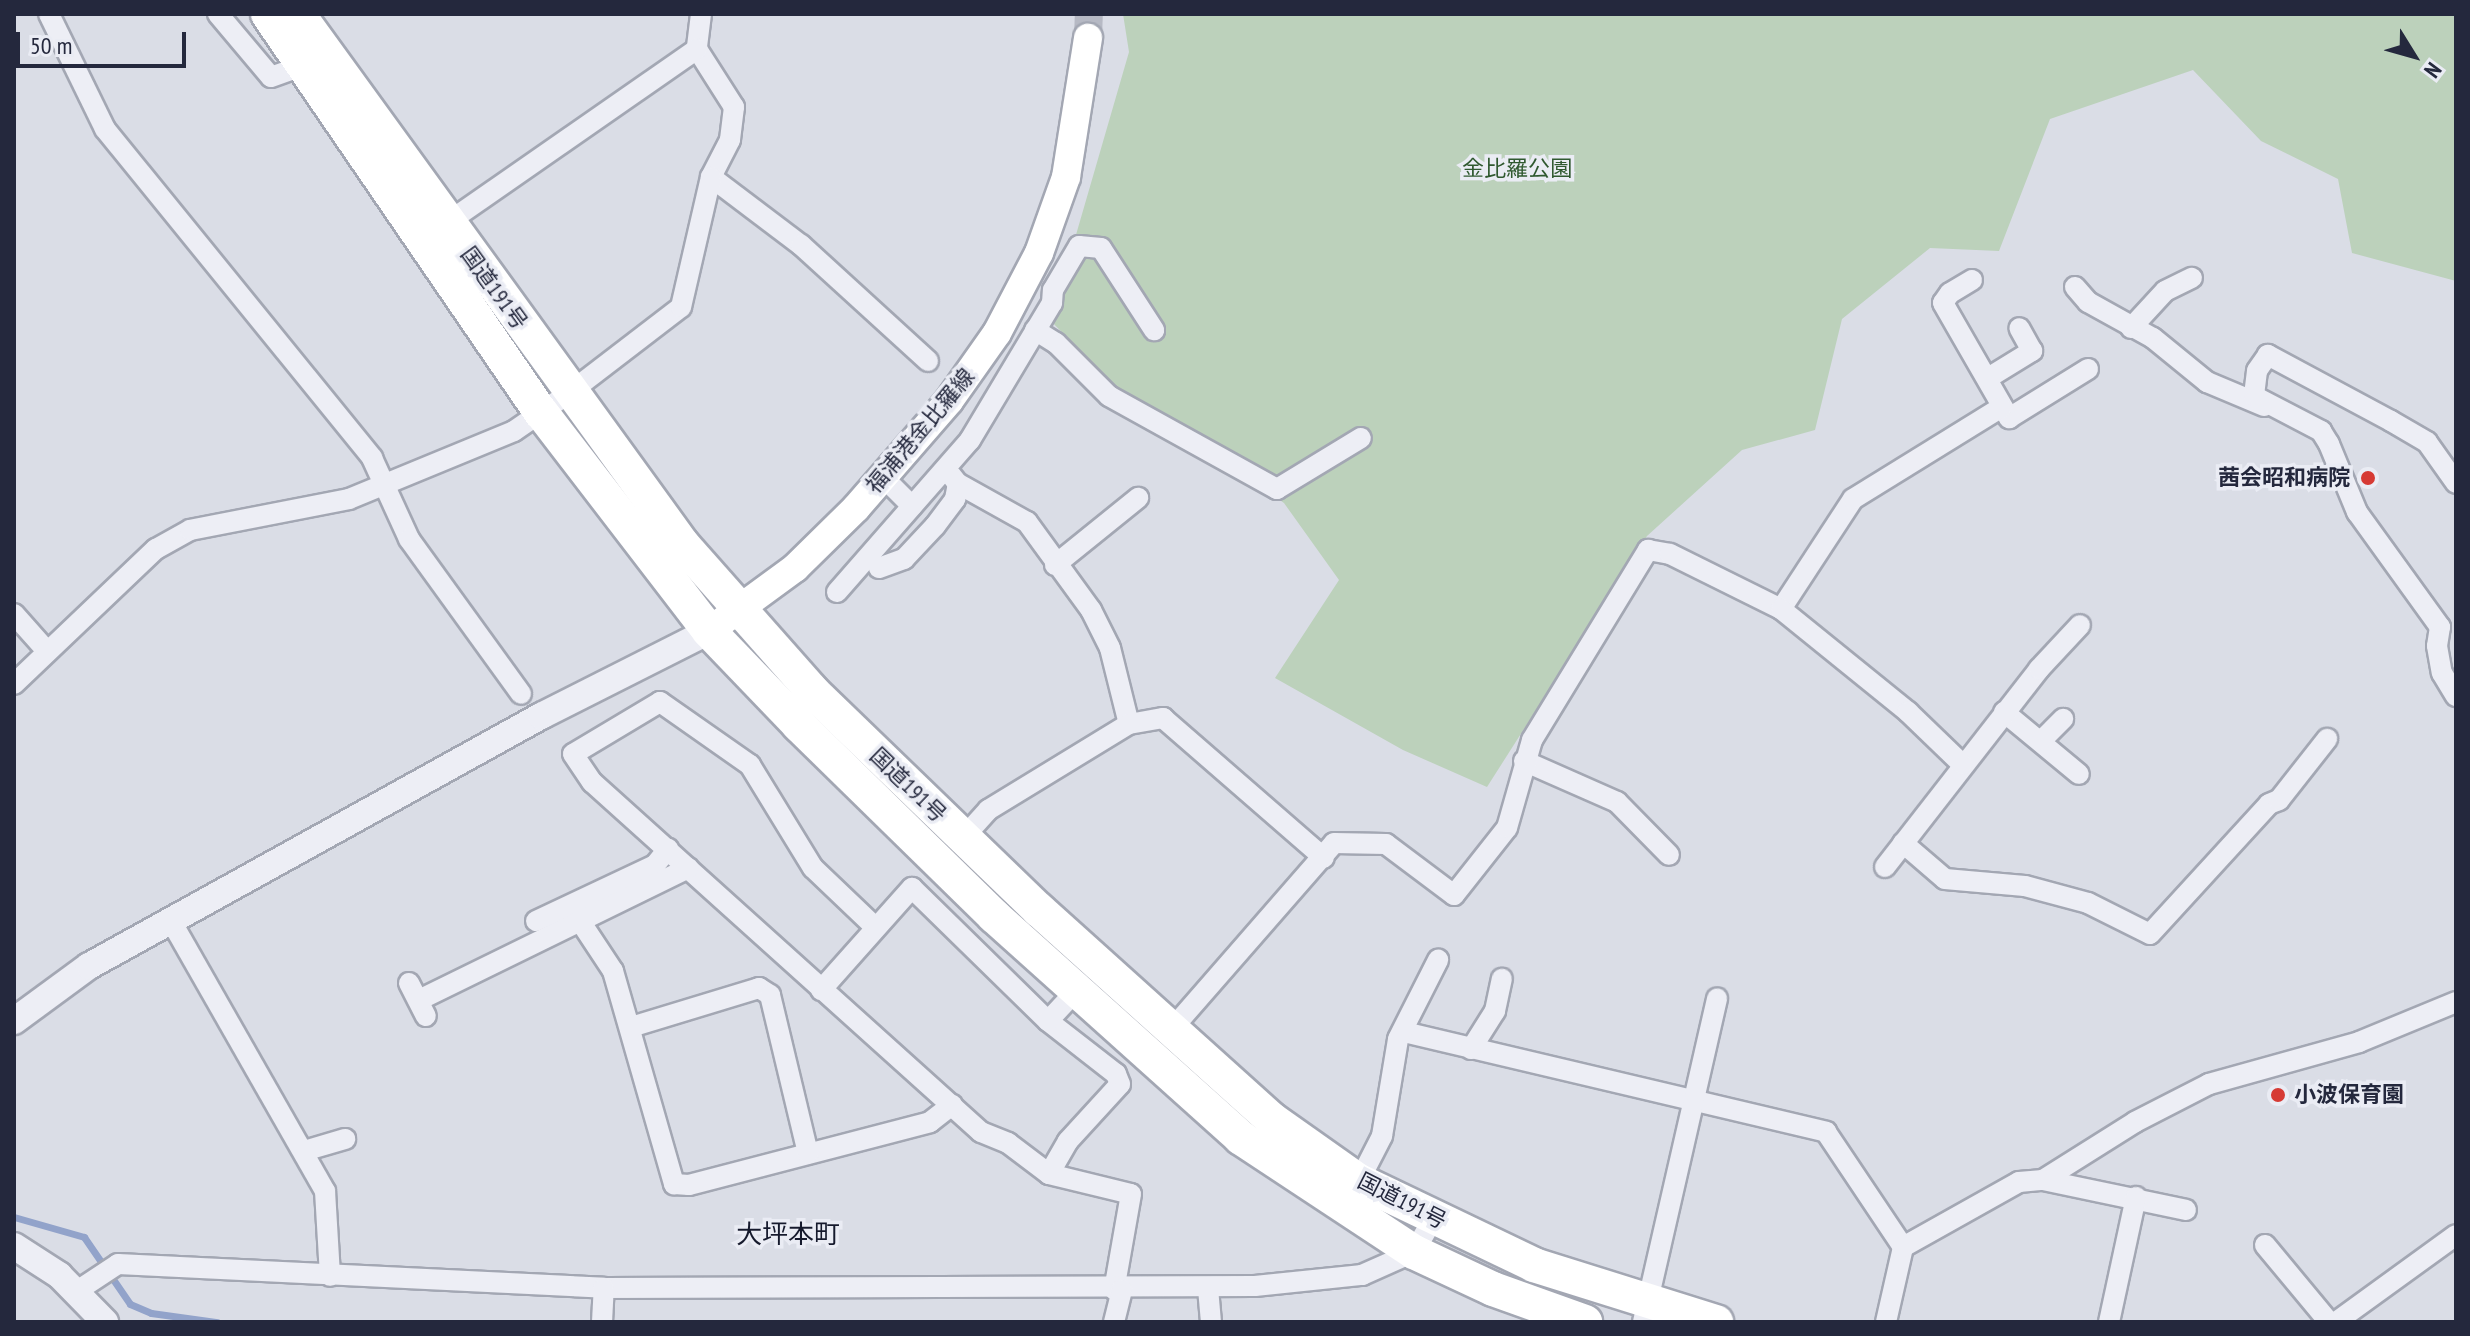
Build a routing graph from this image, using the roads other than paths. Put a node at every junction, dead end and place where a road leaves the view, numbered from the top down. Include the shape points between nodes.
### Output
1 (49, 14) edge
2 (218, 14) edge
3 (268, 14) edge
4 (298, 14) edge
5 (701, 14) edge
6 (1088, 38) tunnel mouth
7 (697, 49) junction
8 (316, 60) junction
9 (711, 177) junction
10 (435, 231) junction
11 (2192, 278) dead end
12 (1972, 280) dead end
13 (2075, 287) dead end
14 (2019, 328) dead end
15 (2131, 328) junction
16 (1035, 330) junction
17 (1154, 330) dead end
18 (928, 361) dead end
19 (2088, 369) dead end
20 (1988, 378) junction
21 (569, 393) junction
22 (2002, 407) junction
23 (2268, 407) junction
24 (541, 412) junction
25 (1361, 438) dead end
26 (951, 475) junction
27 (883, 477) junction
28 (2456, 483) edge
29 (386, 484) junction
30 (1138, 498) dead end
31 (910, 508) junction
32 (1055, 565) junction
33 (879, 568) junction
34 (1781, 609) junction
35 (739, 611) junction
36 (14, 614) edge
37 (2080, 625) dead end
38 (709, 631) junction
39 (47, 651) junction
40 (14, 684) edge
41 (521, 694) dead end
42 (2456, 696) edge
43 (2004, 712) junction
44 (2063, 719) dead end
45 (1129, 724) junction
46 (2327, 739) dead end
47 (2042, 740) junction
48 (1524, 761) junction
49 (1962, 764) junction
50 (2079, 774) dead end
51 (963, 838) junction
52 (1903, 843) junction
53 (668, 849) junction
54 (1669, 855) dead end
55 (1324, 858) junction
56 (1885, 867) dead end
57 (688, 868) junction
58 (171, 921) junction
59 (536, 921) dead end
60 (580, 921) junction
61 (874, 926) junction
62 (1438, 960) dead end
63 (1502, 979) dead end
64 (821, 990) junction
65 (1076, 991) junction
66 (1717, 998) dead end
67 (418, 999) dead end
68 (2456, 1002) edge
69 (14, 1021) edge
70 (1048, 1021) junction
71 (631, 1027) junction
72 (1171, 1030) junction
73 (1404, 1032) junction
74 (1471, 1049) junction
75 (1695, 1100) junction
76 (952, 1105) junction
77 (345, 1139) dead end
78 (304, 1151) junction
79 (808, 1153) junction
80 (1049, 1174) junction
81 (2043, 1180) junction
82 (1359, 1181) junction
83 (2136, 1197) junction
84 (2186, 1210) dead end
85 (1434, 1218) junction
86 (2456, 1235) edge
87 (2265, 1245) dead end
88 (14, 1246) edge
89 (1903, 1247) junction
90 (1414, 1252) junction
91 (2447, 1255) edge
92 (330, 1276) junction
93 (85, 1286) junction
94 (604, 1288) junction
95 (1208, 1288) junction
96 (1118, 1290) junction
97 (1644, 1312) edge
98 (105, 1322) edge
99 (602, 1322) edge
100 (1114, 1322) edge
101 (1211, 1322) edge
102 (1585, 1322) edge
103 (1716, 1322) edge
104 (1886, 1322) edge
105 (2109, 1322) edge
106 (2329, 1322) edge
107 (2336, 1322) edge

1 - 29 street via 105,129 230,278 372,458
2 - 8 street via 271,77
3 - 8 highway, 国道191号
4 - 8 highway, 国道191号
5 - 7 street
6 - 27 main road, 福浦港金比羅線 via 1066,177 1039,253 997,333 957,390
7 - 9 street via 734,107 730,140
7 - 10 street
8 - 10 highway, 国道191号
9 - 18 street via 801,245
9 - 21 street via 681,307
10 - 21 highway, 国道191号
10 - 24 highway, 国道191号
11 - 15 street via 2165,291
12 - 20 street via 1943,303
13 - 15 street via 2088,302
14 - 20 street via 2032,351
15 - 23 street via 2232,396
16 - 17 street via 1079,246 1101,248
16 - 25 street via 1056,343 1109,396 1277,489
16 - 26 street
19 - 22 street via 2009,418
20 - 22 street
21 - 24 street
21 - 35 highway, 国道191号
22 - 34 street via 1853,499
23 - 28 street via 2254,396 2251,385 2268,355 2427,442
23 - 42 street via 2321,431 2357,512 2440,627 2442,673
24 - 29 street via 514,431
24 - 38 highway, 国道191号
26 - 31 street
26 - 32 street via 1027,522
26 - 33 street via 955,499 935,526 904,559
27 - 31 street
27 - 35 main road, 福浦港金比羅線 via 795,568
29 - 39 street via 323,508 190,530 156,549
29 - 41 street via 409,539
30 - 32 street
31 - 33 street via 917,519 913,528
31 - 33 street via 841,589 861,583
32 - 45 street via 1106,637
34 - 48 street via 1670,554 1648,550 1572,668
34 - 49 street via 1908,712
35 - 38 main road, 福浦港金比羅線
35 - 51 highway, 国道191号 via 812,691
36 - 39 street
37 - 43 street
38 - 58 street via 541,716
38 - 65 highway, 国道191号
39 - 40 street
43 - 47 street
43 - 49 street
44 - 47 street
45 - 51 street via 988,810
45 - 55 street via 1163,718
46 - 52 street via 2279,800 2269,804 2150,934 2088,903 2025,886 1945,879
47 - 50 street
48 - 54 street via 1617,802
48 - 55 street via 1507,828 1454,895 1386,844 1334,843
49 - 52 street
51 - 72 highway, 国道191号
52 - 56 street
53 - 57 street
53 - 59 street via 655,865
53 - 61 street via 592,782 573,754 660,702 750,765 808,862
55 - 72 street
57 - 60 street
57 - 64 street
58 - 69 street
58 - 78 street
60 - 67 street
60 - 71 street via 613,971
61 - 64 street
61 - 70 street via 912,888
62 - 73 street
63 - 74 street via 1495,1011
64 - 76 street
65 - 70 street
65 - 90 highway, 国道191号 via 1241,1138
66 - 75 street
68 - 81 street via 2359,1042 2209,1084 2135,1122
70 - 80 street via 1116,1074 1120,1084 1068,1141
71 - 79 street via 674,1184 689,1185
71 - 79 street via 759,988 770,995
72 - 82 highway, 国道191号 via 1271,1119
73 - 74 street
73 - 82 street via 1398,1039 1382,1136
74 - 75 street
75 - 89 street via 1826,1132
75 - 97 street
76 - 79 street via 930,1122
76 - 80 street via 981,1132 1008,1143
77 - 78 street
78 - 92 street via 330,1206
80 - 96 street via 1131,1194
81 - 83 street
81 - 89 street via 2019,1182
82 - 85 highway, 国道191号
83 - 84 street
83 - 105 street
85 - 90 street
85 - 97 highway, 国道191号
86 - 91 street
87 - 106 street
88 - 93 street
89 - 104 street
90 - 95 street via 1362,1275
90 - 102 highway, 国道191号 via 1493,1289
91 - 107 street
92 - 93 street via 118,1264
92 - 94 street
93 - 98 street
94 - 96 street
94 - 99 street
95 - 96 street
95 - 101 street
96 - 100 street
97 - 103 highway, 国道191号

